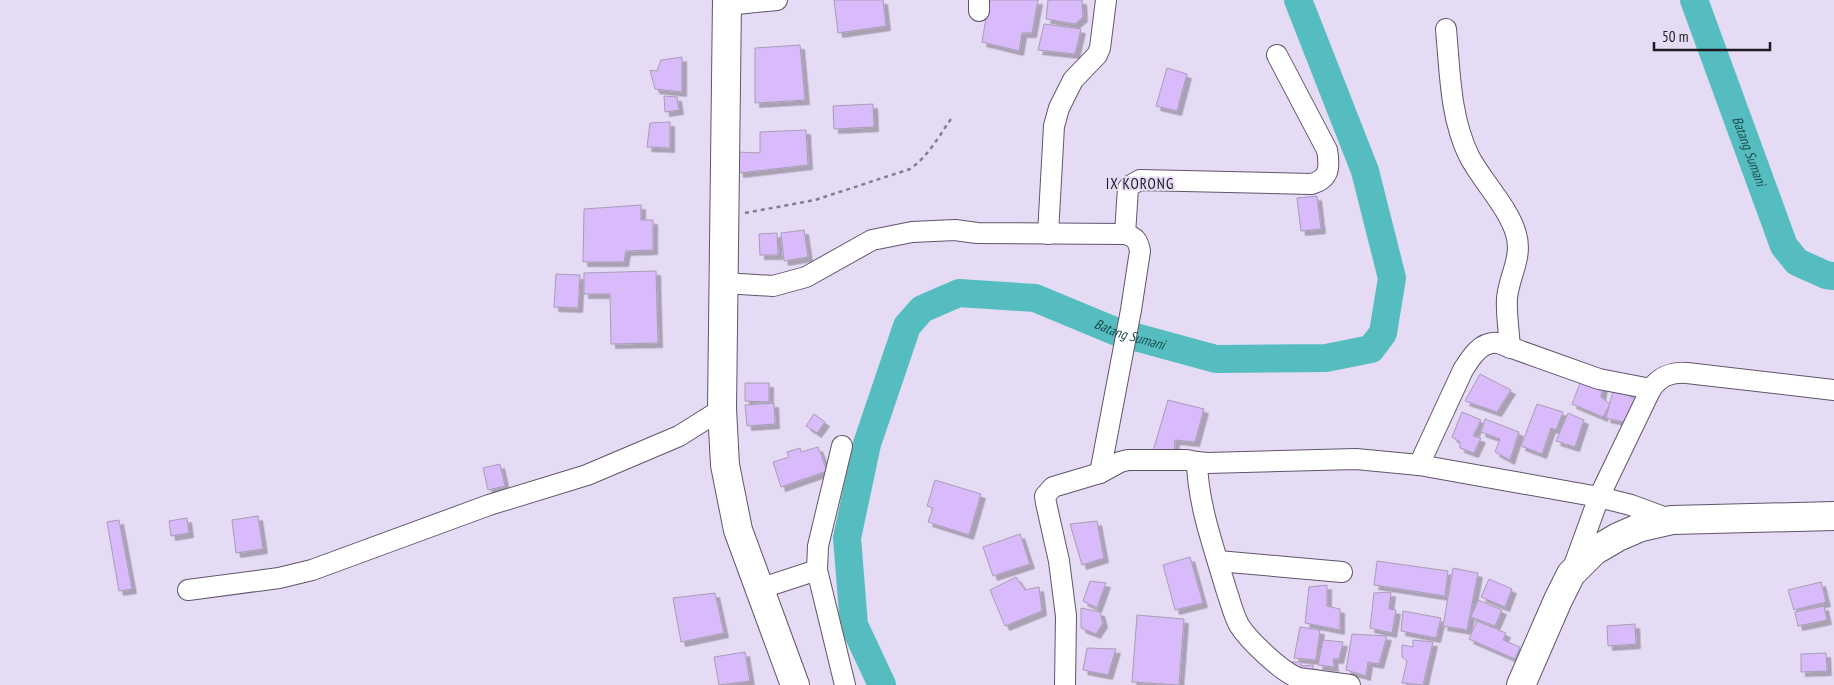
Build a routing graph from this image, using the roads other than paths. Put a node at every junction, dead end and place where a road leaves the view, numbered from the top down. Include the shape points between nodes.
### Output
1 (776, 0) edge
2 (1106, 0) edge
3 (727, 3) edge
4 (1446, 29) dead end
5 (1277, 55) dead end
6 (1048, 234) junction
7 (1124, 234) junction
8 (724, 284) junction
9 (1510, 348) junction
10 (1651, 389) junction
11 (1834, 390) edge
12 (722, 409) junction
13 (842, 446) dead end
14 (1197, 462) junction
15 (1419, 465) junction
16 (1100, 473) junction
17 (1599, 497) junction
18 (1834, 516) edge
19 (1672, 520) junction
20 (1218, 561) junction
21 (817, 570) junction
22 (1342, 572) dead end
23 (1572, 574) junction
24 (759, 588) junction
25 (188, 590) dead end
26 (795, 685) edge
27 (845, 685) edge
28 (1065, 685) edge
29 (1350, 685) edge
30 (1521, 685) edge

1 - 3 street
2 - 6 street via 1100,48 1073,80 1054,126
3 - 8 highway
4 - 9 street via 1460,137 1516,235 1517,259 1507,298
5 - 7 street via 1327,150 1329,161 1321,181 1311,184 1140,180 1128,188
6 - 7 street
6 - 8 street via 955,230 912,232 872,240 806,277 773,286
7 - 16 street via 1134,236 1140,251
8 - 12 highway
9 - 10 street via 1599,379
9 - 15 street via 1489,343 1472,357
10 - 11 street via 1663,376 1678,373
10 - 17 street
12 - 24 highway via 727,473 738,530
12 - 25 street via 678,436 596,471 489,504 312,570 279,578
13 - 21 street via 818,546
14 - 15 street via 1356,459
14 - 16 street via 1128,460
14 - 20 street via 1198,486
15 - 17 street
16 - 28 street via 1053,487 1046,496 1066,616
17 - 19 street
17 - 23 street
18 - 19 highway
19 - 23 highway via 1618,536 1594,551
20 - 22 street
20 - 29 street via 1239,625 1278,667 1298,678
21 - 24 street
21 - 27 street
23 - 30 highway
24 - 26 highway

